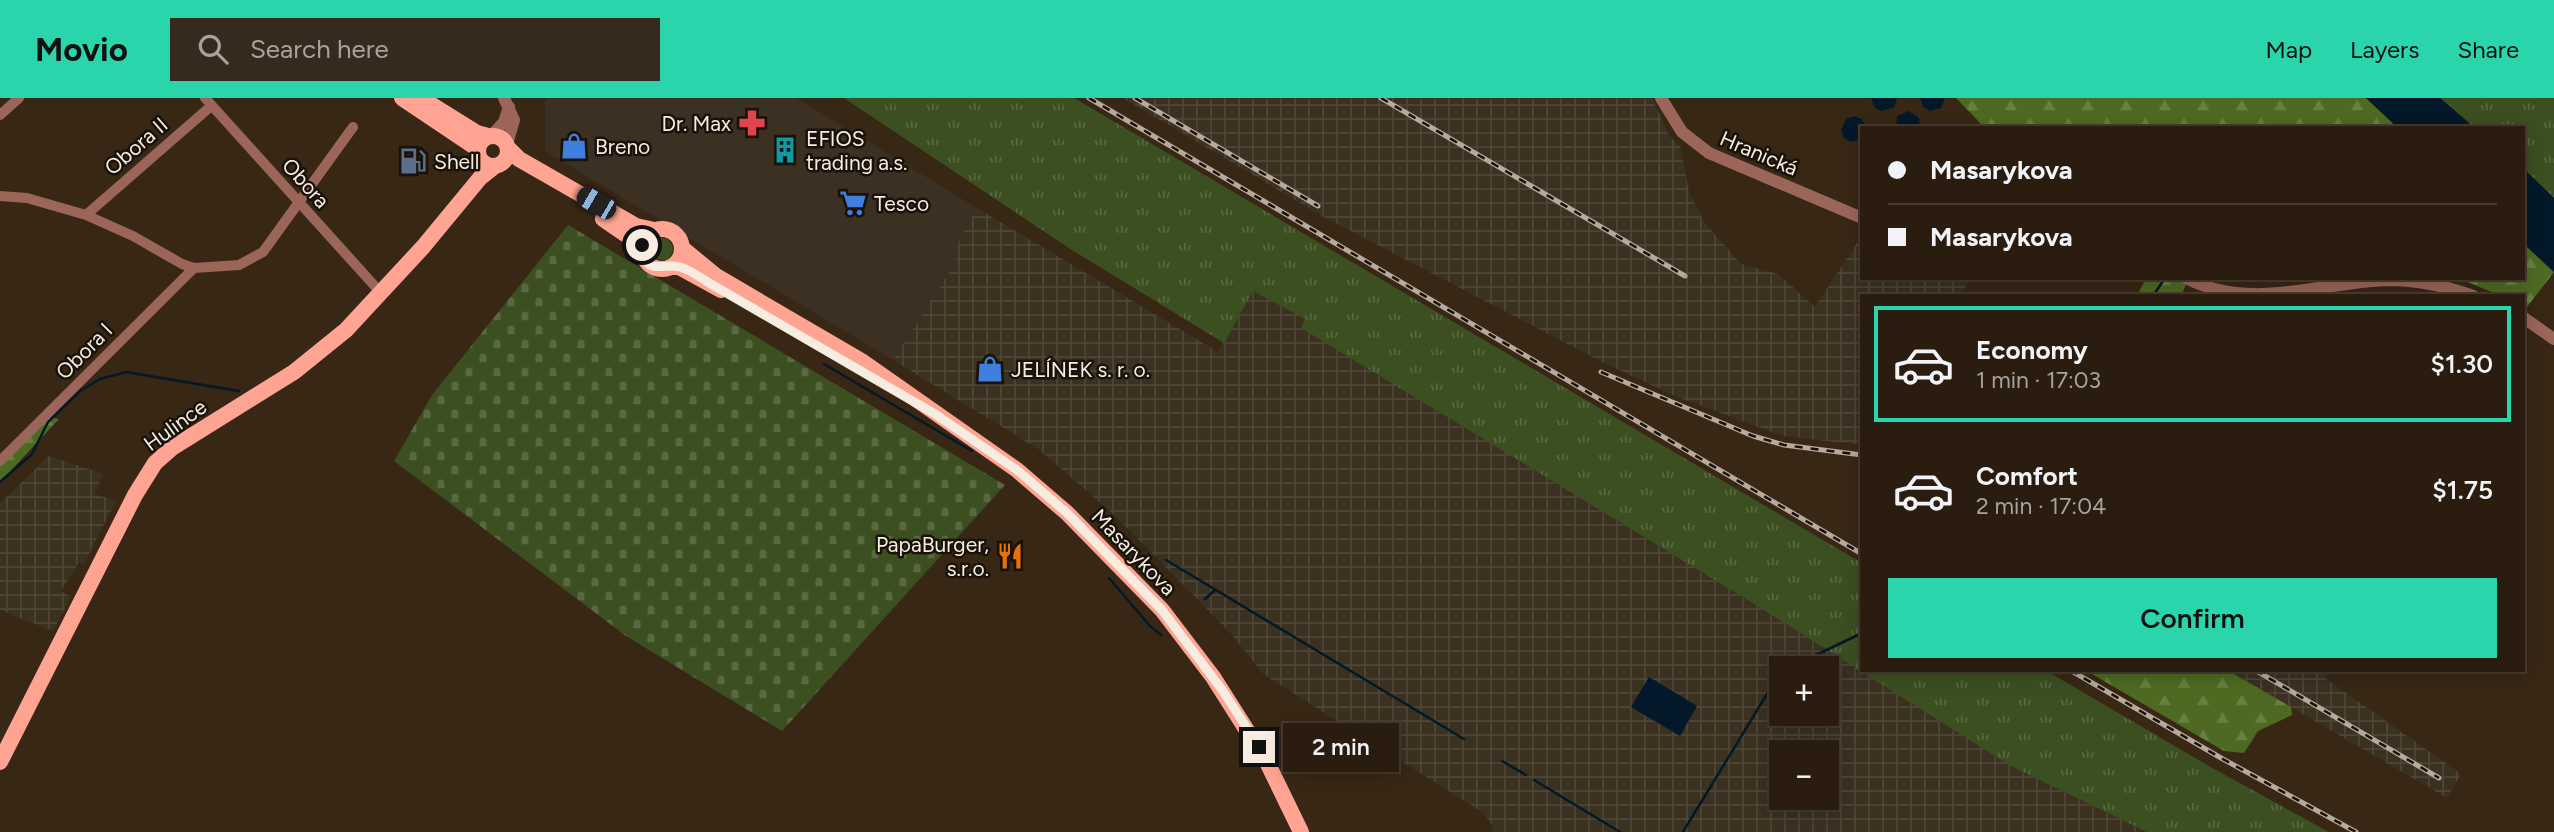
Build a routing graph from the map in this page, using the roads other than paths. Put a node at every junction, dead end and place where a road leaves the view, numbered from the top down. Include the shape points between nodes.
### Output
1 (19, 98) edge
2 (402, 98) edge
3 (421, 98) edge
4 (1661, 98) edge
5 (207, 102) edge
6 (506, 102) edge
7 (0, 114) edge
8 (353, 127) dead end
9 (492, 145) junction
10 (497, 165) junction
11 (0, 196) edge
12 (300, 204) junction
13 (86, 215) junction
14 (1860, 217) edge
15 (438, 226) junction
16 (654, 230) junction
17 (682, 248) junction
18 (642, 249) junction
19 (670, 267) junction
20 (194, 268) junction
21 (2191, 280) edge
22 (381, 293) junction
23 (2235, 294) edge
24 (2260, 294) edge
25 (2467, 294) edge
26 (2525, 319) edge
27 (2554, 339) edge
28 (935, 414) junction
29 (0, 461) edge
30 (0, 762) edge
31 (1301, 832) edge

1 - 7 street
2 - 9 main road, Masarykova
3 - 9 main road, Masarykova
4 - 14 street, Hranická via 1682,132 1709,153
5 - 12 street, Obora
5 - 13 street, Obora II
6 - 9 street via 514,124
8 - 12 street
9 - 10 main road, Masarykova via 485,164
9 - 15 main road, Hulince
9 - 16 main road, Masarykova via 636,226
10 - 15 main road, Hulince
10 - 18 main road, Masarykova via 530,176 601,218
11 - 13 street via 27,198
12 - 20 street via 263,253 239,265
12 - 22 street, Obora
13 - 20 street
15 - 22 main road, Hulince
16 - 17 main road, Masarykova via 673,232
16 - 18 main road
17 - 19 main road
17 - 28 main road, Masarykova via 716,276 863,362
18 - 19 main road, Masarykova via 652,265
19 - 28 main road, Masarykova via 711,284
20 - 29 street, Obora I
21 - 23 street
22 - 30 main road, Hulince via 320,353 155,463
24 - 25 street via 2399,281
26 - 27 street
28 - 31 main road, Masarykova via 1017,470 1067,513 1162,610 1250,733

